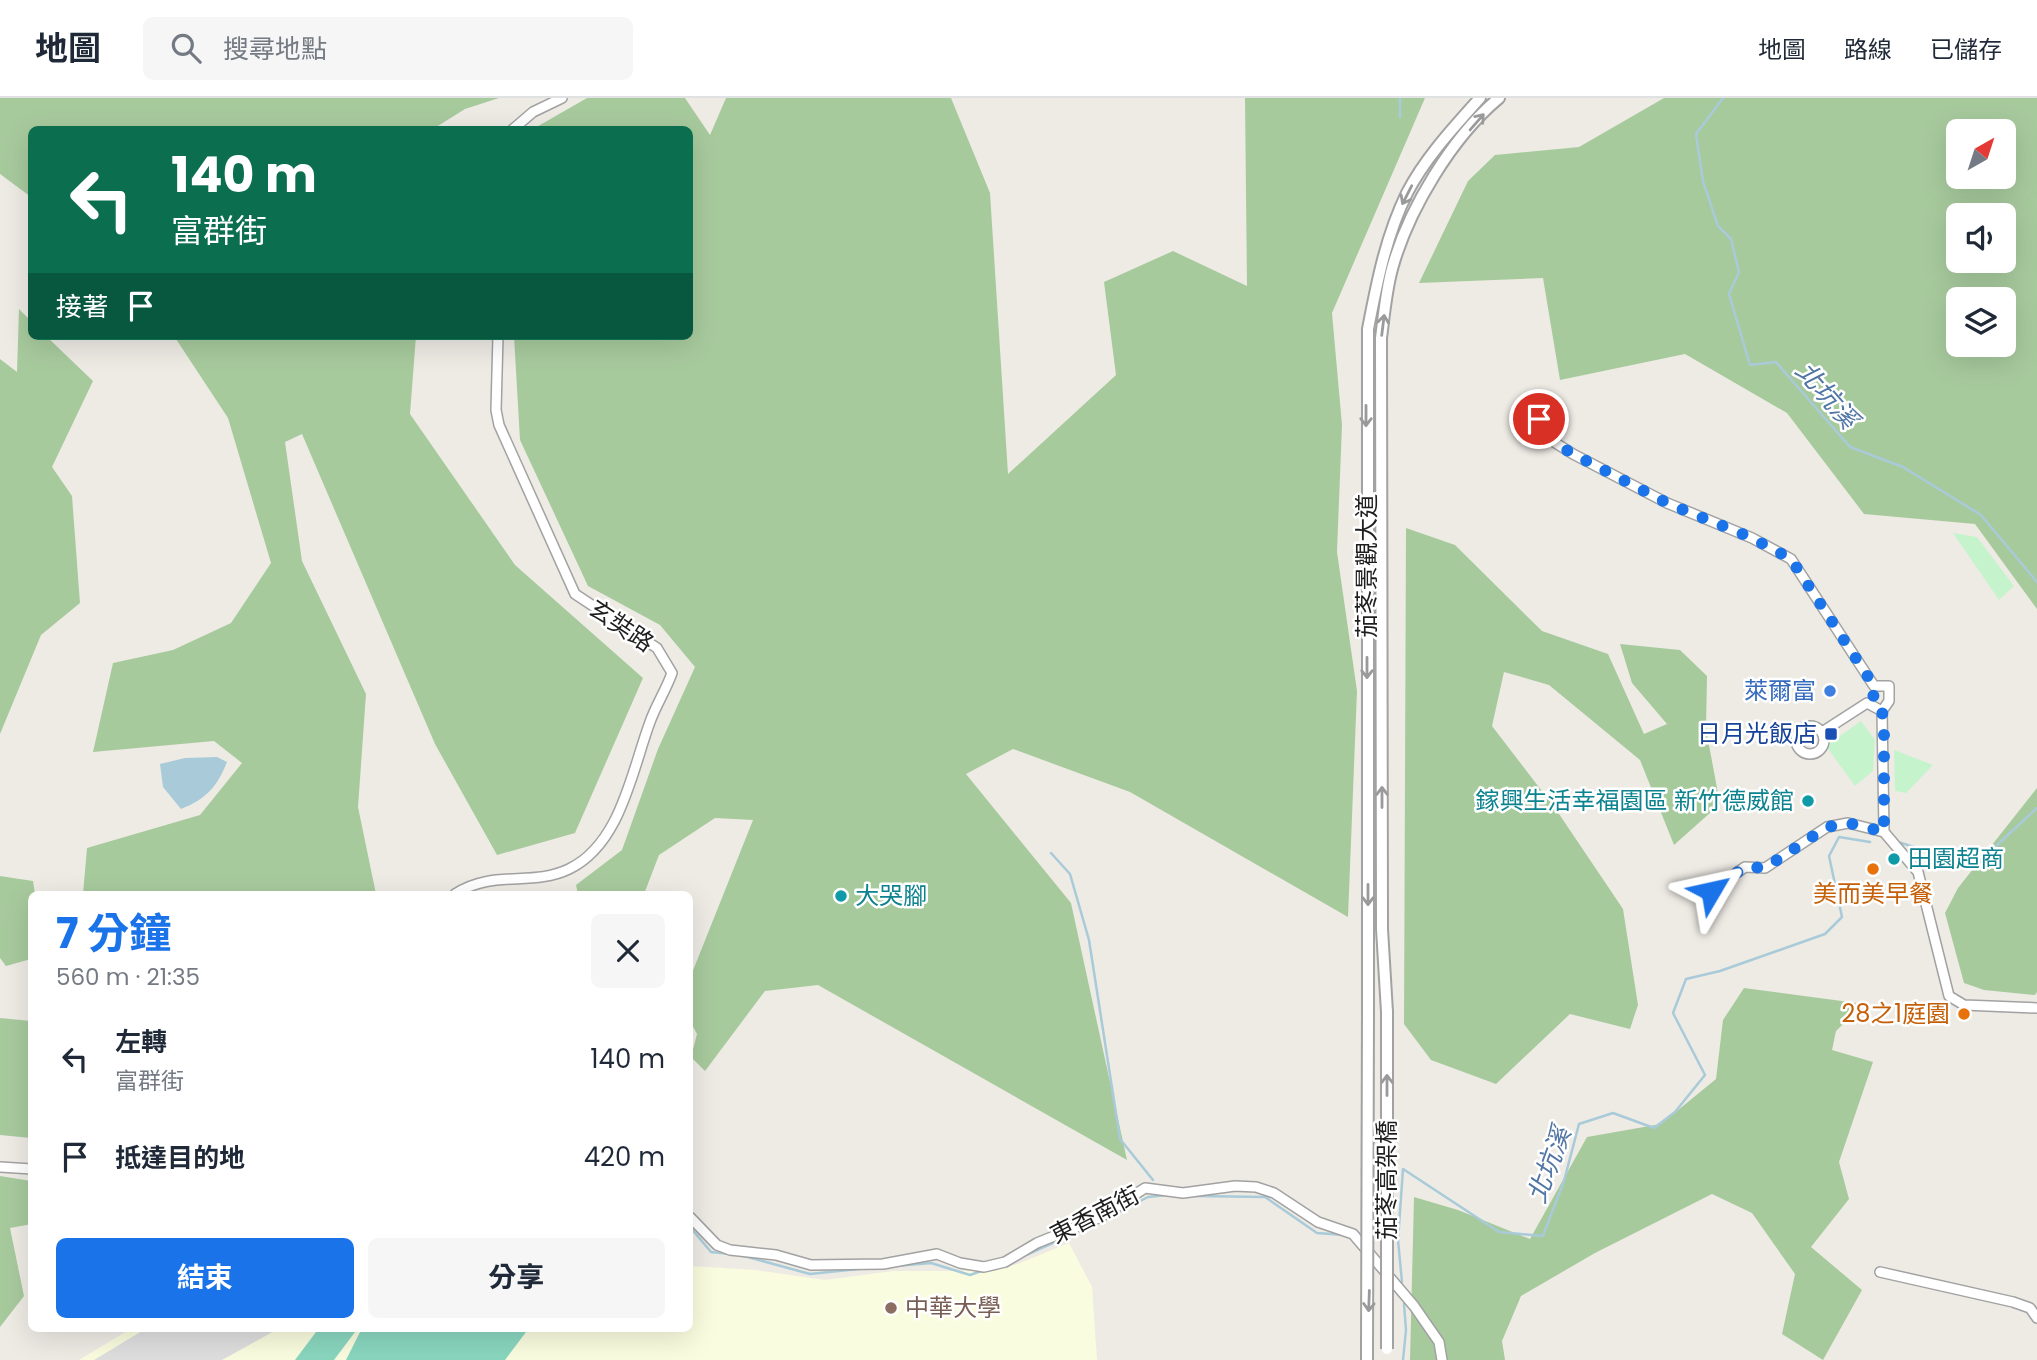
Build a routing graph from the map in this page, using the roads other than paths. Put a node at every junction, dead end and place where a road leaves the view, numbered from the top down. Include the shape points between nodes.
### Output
1 (562, 98) edge
2 (1480, 98) edge
3 (1499, 98) edge
4 (517, 126) edge
5 (498, 340) edge
6 (1539, 419) dead end
7 (1874, 686) junction
8 (1873, 703) junction
9 (1882, 712) junction
10 (1822, 732) dead end
11 (1884, 832) junction
12 (460, 891) edge
13 (1711, 891) dead end
14 (2037, 1008) edge
15 (1368, 1012) joint
16 (1387, 1012) joint
17 (0, 1167) edge
18 (28, 1170) edge
19 (693, 1220) edge
20 (1880, 1272) dead end
21 (2037, 1318) edge
22 (1367, 1354) edge
23 (1386, 1354) edge
24 (1442, 1360) edge

1 - 4 street
2 -> 15 street, 茄苳景觀大道 via 1444,138 1408,191 1380,266 1368,329
16 -> 3 street, 茄苳景觀大道 via 1382,929 1381,338 1393,267 1423,194 1455,146
5 - 12 street, 玄奘路 via 499,425 575,594 648,640 672,673 650,720 622,808 588,855 569,869 490,878
6 - 7 street via 1554,442 1573,454 1791,559
7 - 8 street
7 - 9 street via 1889,686 1889,701
8 - 9 street
8 - 10 street via 1862,705
9 - 11 street
11 - 13 street via 1848,823 1827,827 1765,868 1745,867
11 - 14 street via 1918,872 1949,996 1964,1005
15 -> 22 street, 茄苳高架橋, bridge
23 -> 16 street, 茄苳高架橋, bridge
17 - 18 street
19 - 24 street, 東香南街 via 717,1245 730,1250 768,1253 811,1265 883,1264 937,1254 984,1267 1006,1262 1037,1243 1101,1217 1145,1188 1184,1193 1256,1187 1274,1193 1318,1222 1353,1234 1414,1306 1438,1342
20 - 21 street via 2013,1302 2030,1308

